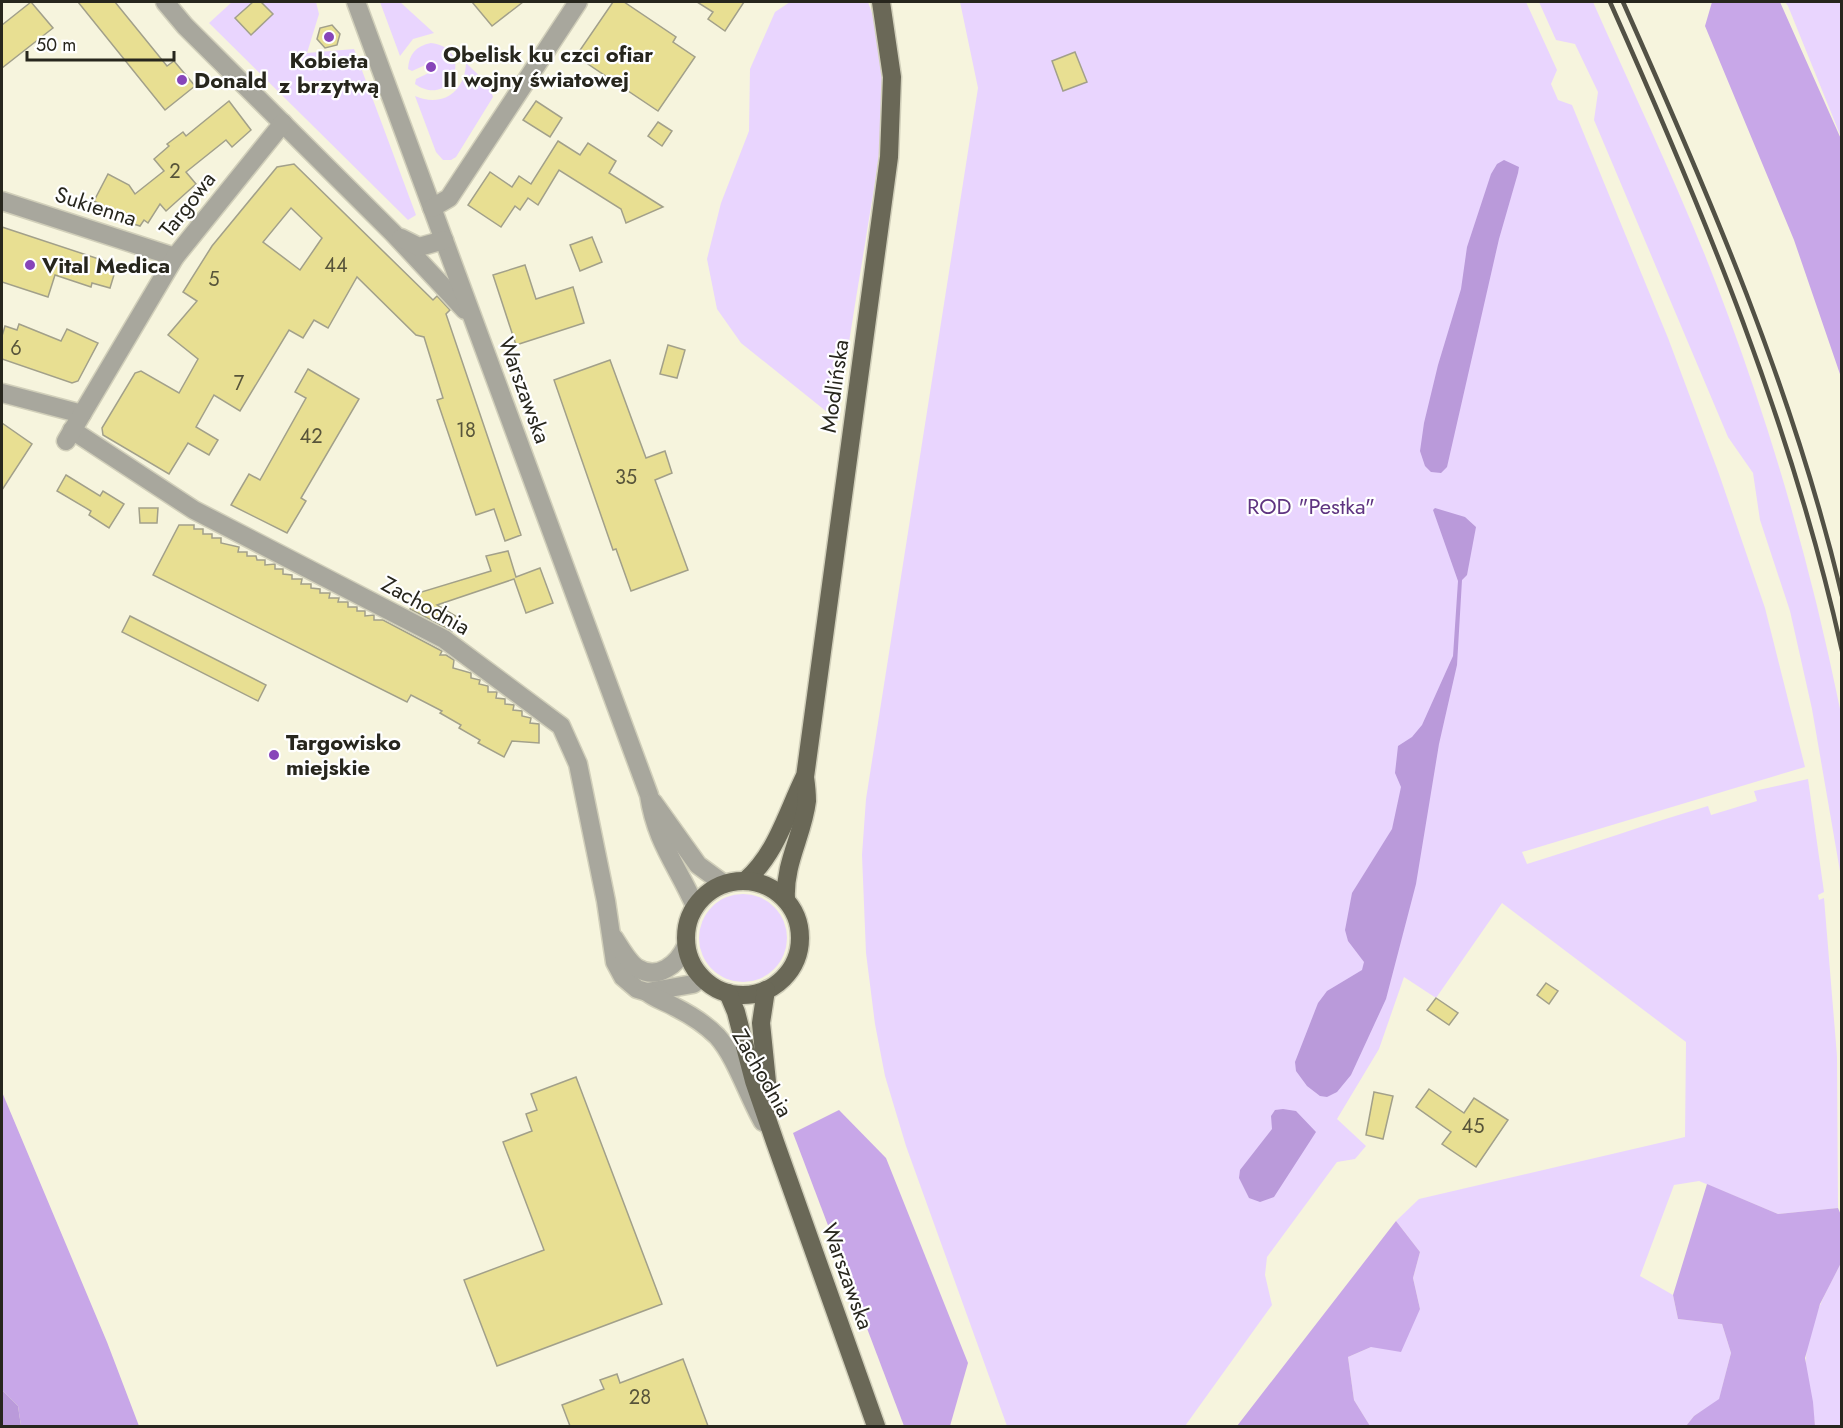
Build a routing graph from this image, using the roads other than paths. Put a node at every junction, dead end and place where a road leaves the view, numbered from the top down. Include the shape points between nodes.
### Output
1 (165, 2) edge
2 (356, 2) edge
3 (578, 2) edge
4 (881, 2) edge
5 (283, 123) junction
6 (2, 201) edge
7 (432, 208) junction
8 (393, 233) junction
9 (444, 240) junction
10 (175, 257) junction
11 (474, 321) junction
12 (2, 393) edge
13 (82, 414) junction
14 (69, 435) joint
15 (805, 777) junction
16 (649, 795) junction
17 (746, 880) junction
18 (724, 884) junction
19 (786, 899) junction
20 (695, 906) junction
21 (613, 936) junction
22 (686, 946) junction
23 (702, 978) junction
24 (766, 990) junction
25 (647, 992) junction
26 (728, 993) junction
27 (775, 1142) junction
28 (876, 1426) edge

1 - 5 street
2 - 7 street, Warszawska
3 - 7 street via 449,198
4 - 15 main road, Modlińska via 892,78 889,157
5 - 8 street
5 - 10 street, Targowa
6 - 10 street, Sukienna
7 - 9 street, Warszawska
8 - 9 street via 419,248
8 - 11 street
9 - 11 street, Warszawska
10 - 13 street, Targowa
11 - 16 street, Warszawska
12 - 13 street
13 - 14 street, Targowa
14 - 21 street, Zachodnia via 194,510 444,639 561,726 578,764
15 - 17 main road, Modlińska via 769,853
15 - 19 main road, Modlińska via 807,801 787,871
16 - 18 street, Warszawska via 698,865
16 - 20 street, Warszawska via 653,822 664,849
17 - 18 main road
17 - 19 main road via 774,889
18 - 20 main road via 705,894
19 - 24 main road via 799,925 798,955 783,980
20 - 22 main road via 688,920
21 - 22 street, Zachodnia via 637,968 655,973 680,959
21 - 25 street, Zachodnia via 615,962 623,977
22 - 23 main road via 692,965
23 - 25 street via 693,984
23 - 26 main road
24 - 26 main road via 742,995
24 - 27 main road, Warszawska via 761,1023
25 - 27 street, Zachodnia via 658,1001 674,1005 717,1037 736,1065 746,1093
26 - 27 main road, Warszawska
27 - 28 main road, Warszawska

